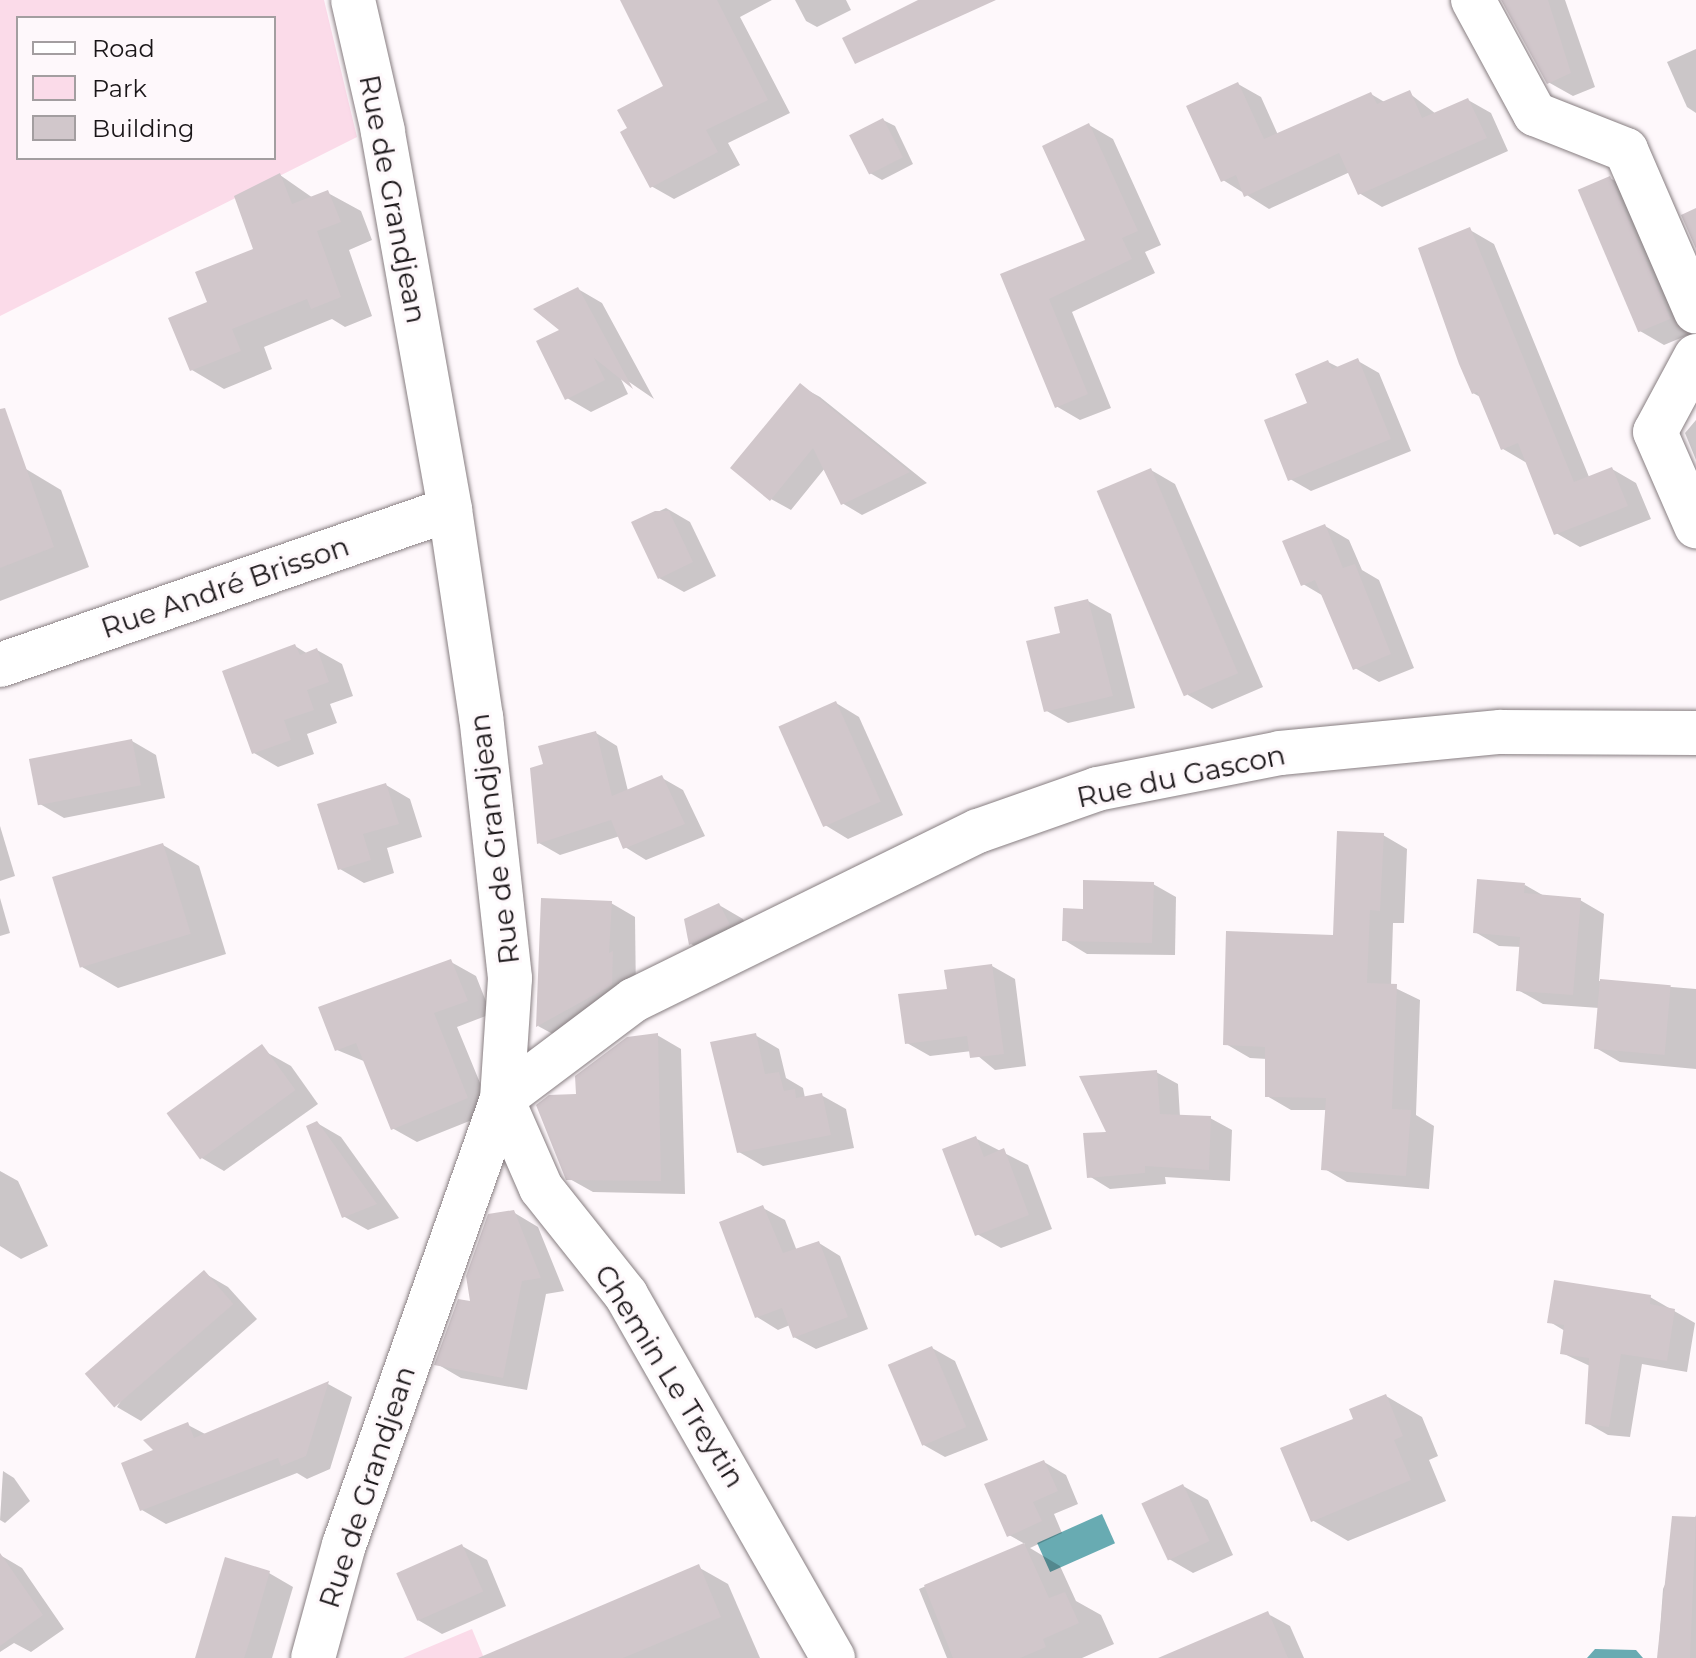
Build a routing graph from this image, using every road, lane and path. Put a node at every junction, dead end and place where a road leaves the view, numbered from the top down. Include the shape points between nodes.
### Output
1 (353, 0) edge
2 (1473, 0) edge
3 (1696, 312) edge
4 (1696, 356) edge
5 (450, 509) junction
6 (1696, 526) edge
7 (0, 665) edge
8 (1696, 733) edge
9 (502, 1099) junction
10 (313, 1658) edge
11 (833, 1658) edge

1 - 5 street, Rue de Grandjean via 383,131
2 - 3 street via 1535,114 1626,150
4 - 6 street via 1655,432
5 - 7 street, Rue André Brisson
5 - 9 street, Rue de Grandjean via 481,717 510,978
8 - 9 street, Rue du Gascon via 1500,732 1280,753 1097,789 978,831 634,1000
9 - 10 street, Rue de Grandjean via 344,1545
9 - 11 street, Chemin Le Treytin via 541,1188 626,1295

